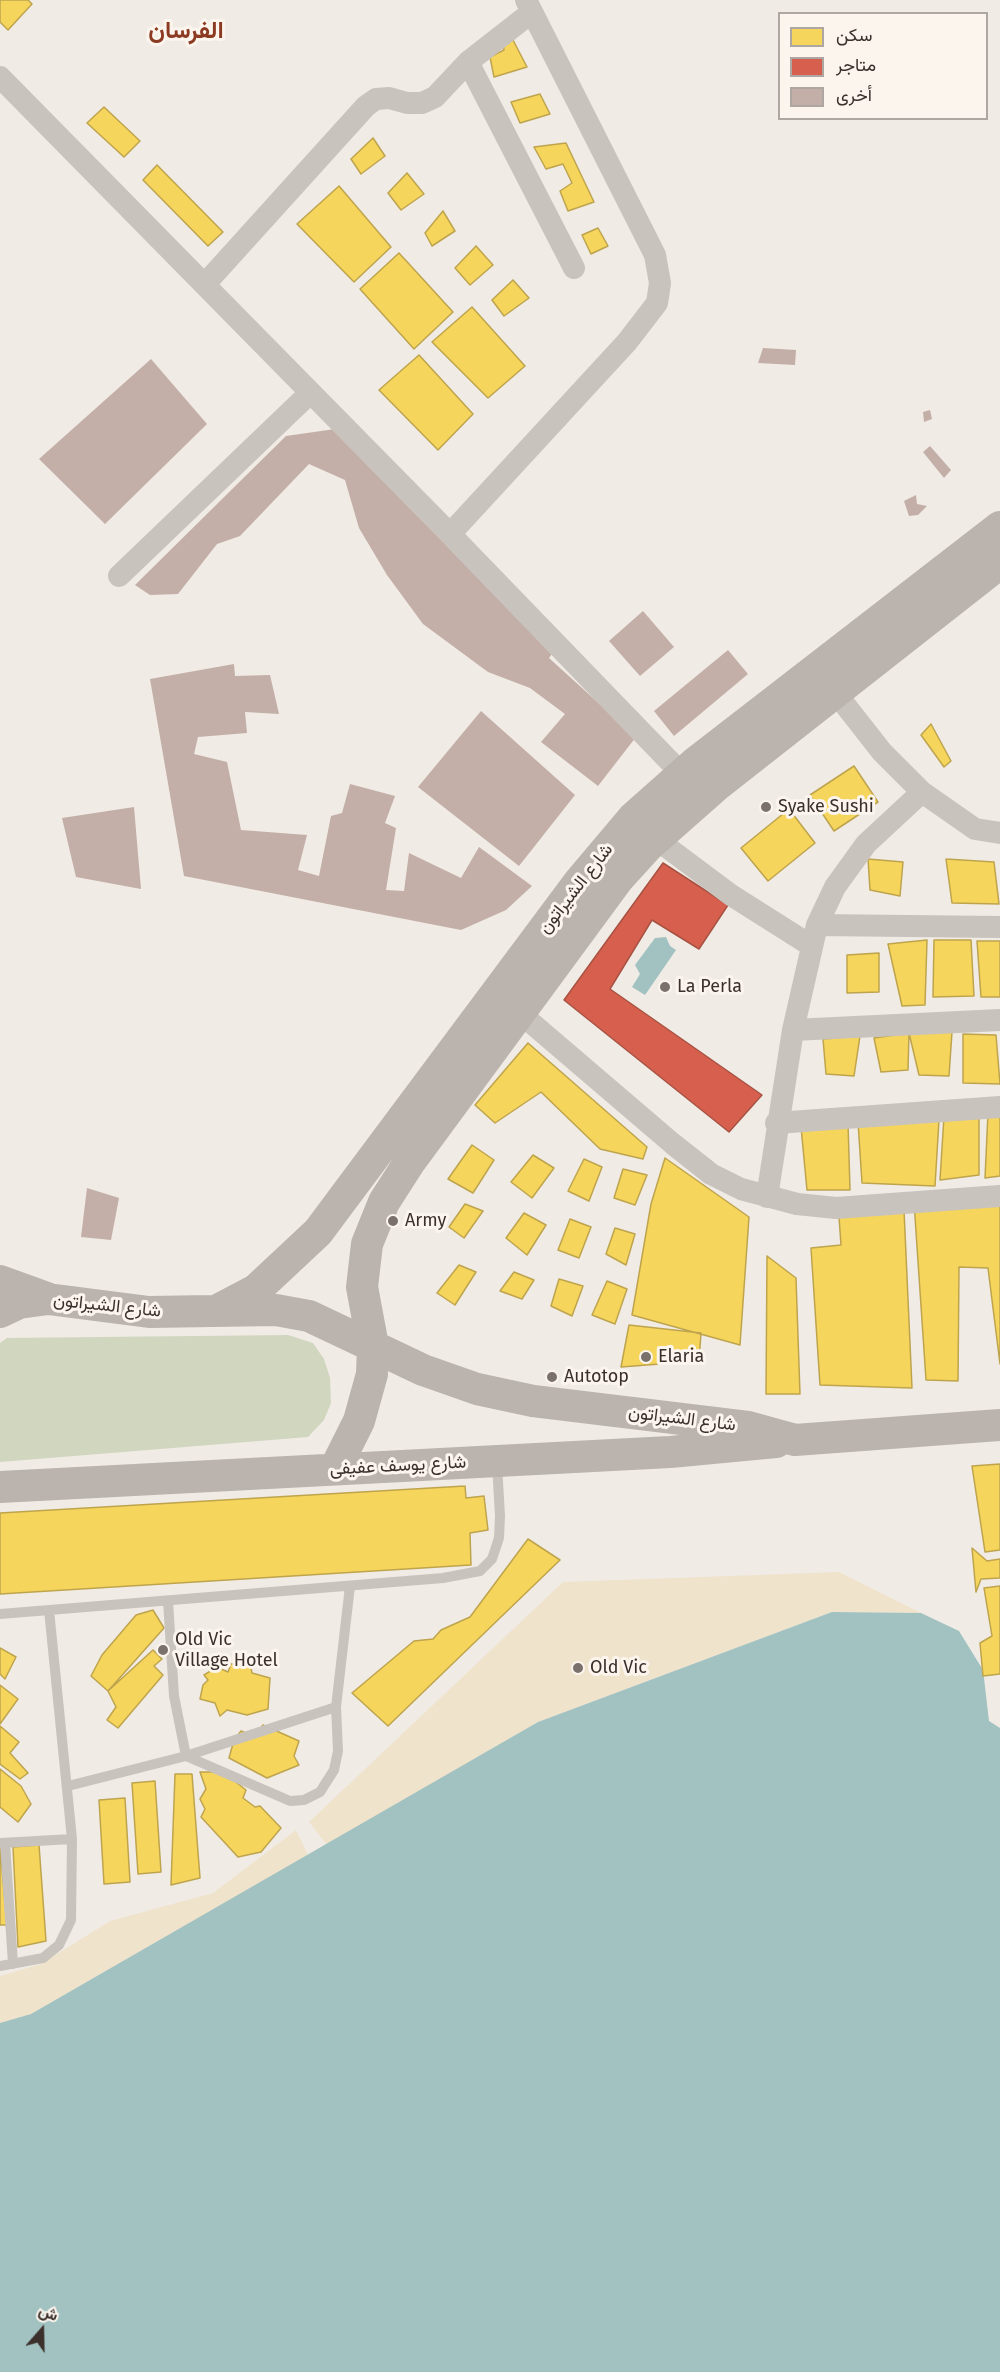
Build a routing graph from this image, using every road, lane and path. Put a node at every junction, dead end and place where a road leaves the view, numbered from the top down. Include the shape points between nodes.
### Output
1 (529, 6) edge
2 (468, 62) junction
3 (0, 77) edge
4 (574, 268) dead end
5 (205, 284) junction
6 (310, 393) junction
7 (1000, 527) edge
8 (450, 534) junction
9 (1000, 563) edge
10 (119, 576) dead end
11 (835, 692) junction
12 (682, 774) junction
13 (922, 792) junction
14 (1000, 833) edge
15 (656, 839) junction
16 (1000, 927) edge
17 (814, 935) junction
18 (521, 1014) junction
19 (1000, 1020) edge
20 (793, 1030) junction
21 (1000, 1107) edge
22 (776, 1123) junction
23 (1000, 1196) edge
24 (767, 1197) junction
25 (0, 1281) edge
26 (48, 1299) junction
27 (216, 1311) junction
28 (0, 1312) edge
29 (372, 1346) junction
30 (1000, 1425) edge
31 (795, 1440) junction
32 (496, 1461) junction
33 (335, 1469) junction
34 (0, 1487) edge
35 (350, 1586) junction
36 (168, 1601) junction
37 (49, 1610) junction
38 (0, 1614) edge
39 (336, 1707) junction
40 (186, 1756) junction
41 (68, 1786) junction
42 (72, 1839) junction
43 (3, 1843) edge
44 (13, 1964) junction
45 (0, 1966) edge

1 - 2 street
1 - 8 street via 655,255 660,283 657,303 627,342
2 - 4 street
2 - 5 street via 435,97 422,103 407,104 389,98 376,99 366,106
3 - 5 street
5 - 6 street
6 - 8 street
6 - 10 street
7 - 12 street, شارع الشيراتون
8 - 12 street
9 - 11 street, شارع الشيراتون
11 - 13 street via 882,752
11 - 15 street, شارع الشيراتون
12 - 27 street, شارع الشيراتون via 605,849 318,1232 256,1290
13 - 14 street via 975,829
13 - 17 street via 866,844 835,887
15 - 17 street via 731,895
15 - 18 street, شارع الشيراتون via 618,879
16 - 17 street
17 - 20 street
18 - 24 street via 711,1174
18 - 29 street, شارع الشيراتون via 384,1202 367,1244 362,1287
19 - 20 street
20 - 22 street
21 - 22 street
22 - 24 street
23 - 24 street via 836,1208
25 - 26 street
26 - 27 street, شارع الشيراتون via 149,1312
26 - 28 street, شارع الشيراتون via 19,1303
27 - 29 street, شارع الشيراتون via 276,1310 309,1316
29 - 31 street, شارع الشيراتون via 477,1389 533,1401 748,1427
29 - 33 street, شارع الشيراتون via 367,1398
30 - 31 street, شارع الشيراتون
31 - 32 street, شارع يوسف عفيفى via 670,1452
32 - 33 street, شارع يوسف عفيفى
32 - 35 lane via 499,1538 492,1559 480,1570 443,1578
33 - 34 street, شارع يوسف عفيفى
35 - 36 lane
35 - 39 lane
36 - 37 lane
36 - 40 lane via 174,1696
37 - 38 lane
37 - 41 lane
39 - 40 lane
39 - 40 lane via 338,1751 334,1770 320,1792 304,1800 290,1801
40 - 41 lane
41 - 42 lane
42 - 43 lane
42 - 44 lane via 71,1920 66,1935 43,1958
43 - 44 lane
44 - 45 lane

